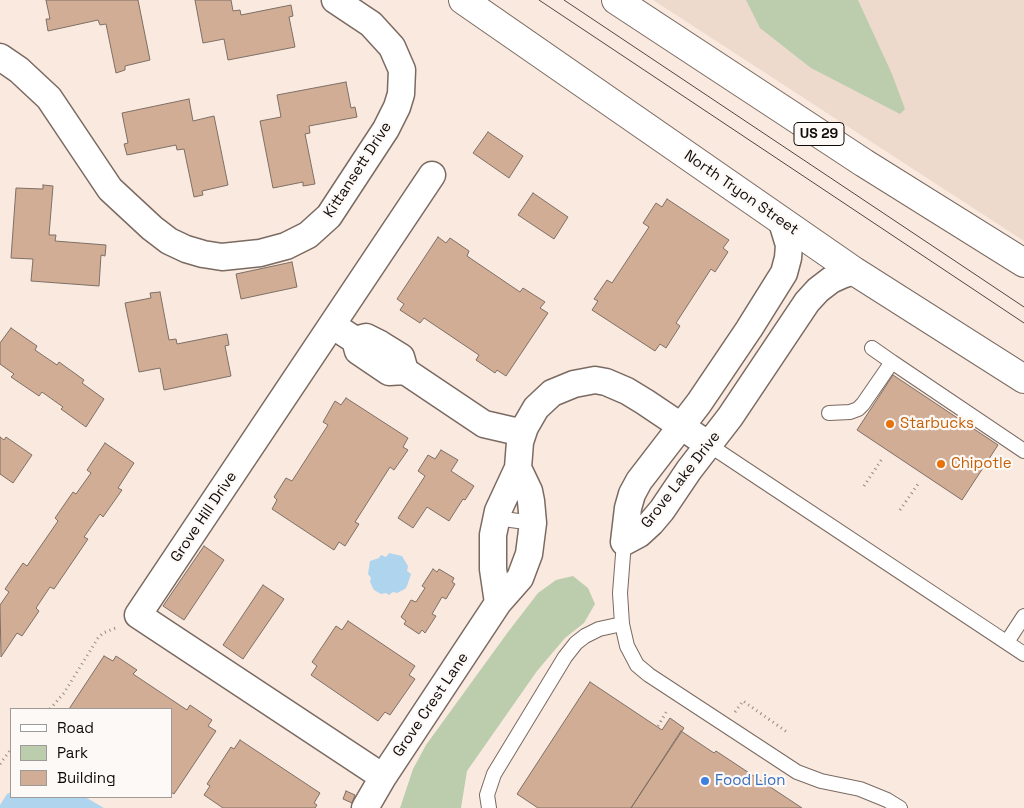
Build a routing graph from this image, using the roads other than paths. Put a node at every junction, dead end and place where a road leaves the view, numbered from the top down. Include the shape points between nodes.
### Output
1 (336, 0) edge
2 (464, 0) edge
3 (616, 0) edge
4 (0, 57) edge
5 (432, 175) dead end
6 (782, 222) junction
7 (1024, 263) edge
8 (854, 271) junction
9 (332, 325) junction
10 (872, 348) dead end
11 (892, 362) junction
12 (1024, 379) edge
13 (829, 413) dead end
14 (681, 426) junction
15 (523, 433) junction
16 (709, 445) junction
17 (1024, 451) edge
18 (518, 468) junction
19 (496, 518) junction
20 (533, 523) junction
21 (624, 542) junction
22 (498, 603) junction
23 (1024, 616) edge
24 (622, 624) junction
25 (1007, 642) junction
26 (1024, 654) edge
27 (383, 777) junction
28 (365, 808) edge
29 (489, 808) edge
30 (900, 808) edge

1 - 4 street, Kittansett Drive via 371,24 392,47 402,70 401,94 386,129 329,216 308,235 286,246 260,253 222,257 203,254 178,245 152,228 110,189 49,98 20,70
2 - 6 main road, North Tryon Street
3 - 7 main road, US 29 via 864,163
5 - 9 street, Grove Hill Drive
6 - 8 main road, North Tryon Street
6 - 14 street, Grove Lake Drive via 789,245 784,273
8 - 12 main road, North Tryon Street
8 - 16 street, Grove Lake Drive via 831,280 807,302
9 - 15 street via 355,340 358,352 389,372 405,372 484,424
9 - 27 street, Grove Hill Drive via 138,615
10 - 11 lane
11 - 13 lane via 858,409
11 - 17 lane
14 - 15 street via 627,391 596,380 552,393 536,408
14 - 16 street
14 - 21 street, Grove Lake Drive via 632,494
15 - 18 street
16 - 21 street, Grove Lake Drive via 651,523
16 - 25 lane
18 - 19 street
18 - 20 street, Grove Crest Lane via 529,491
19 - 20 lane
19 - 22 street via 493,569
20 - 22 street, Grove Crest Lane via 524,571
21 - 24 lane via 620,593
22 - 27 street, Grove Crest Lane
23 - 25 lane
24 - 29 lane via 585,636 565,657 494,774 487,795
24 - 30 lane via 631,656 655,679 797,772 860,789
25 - 26 lane
27 - 28 street, Grove Crest Lane

